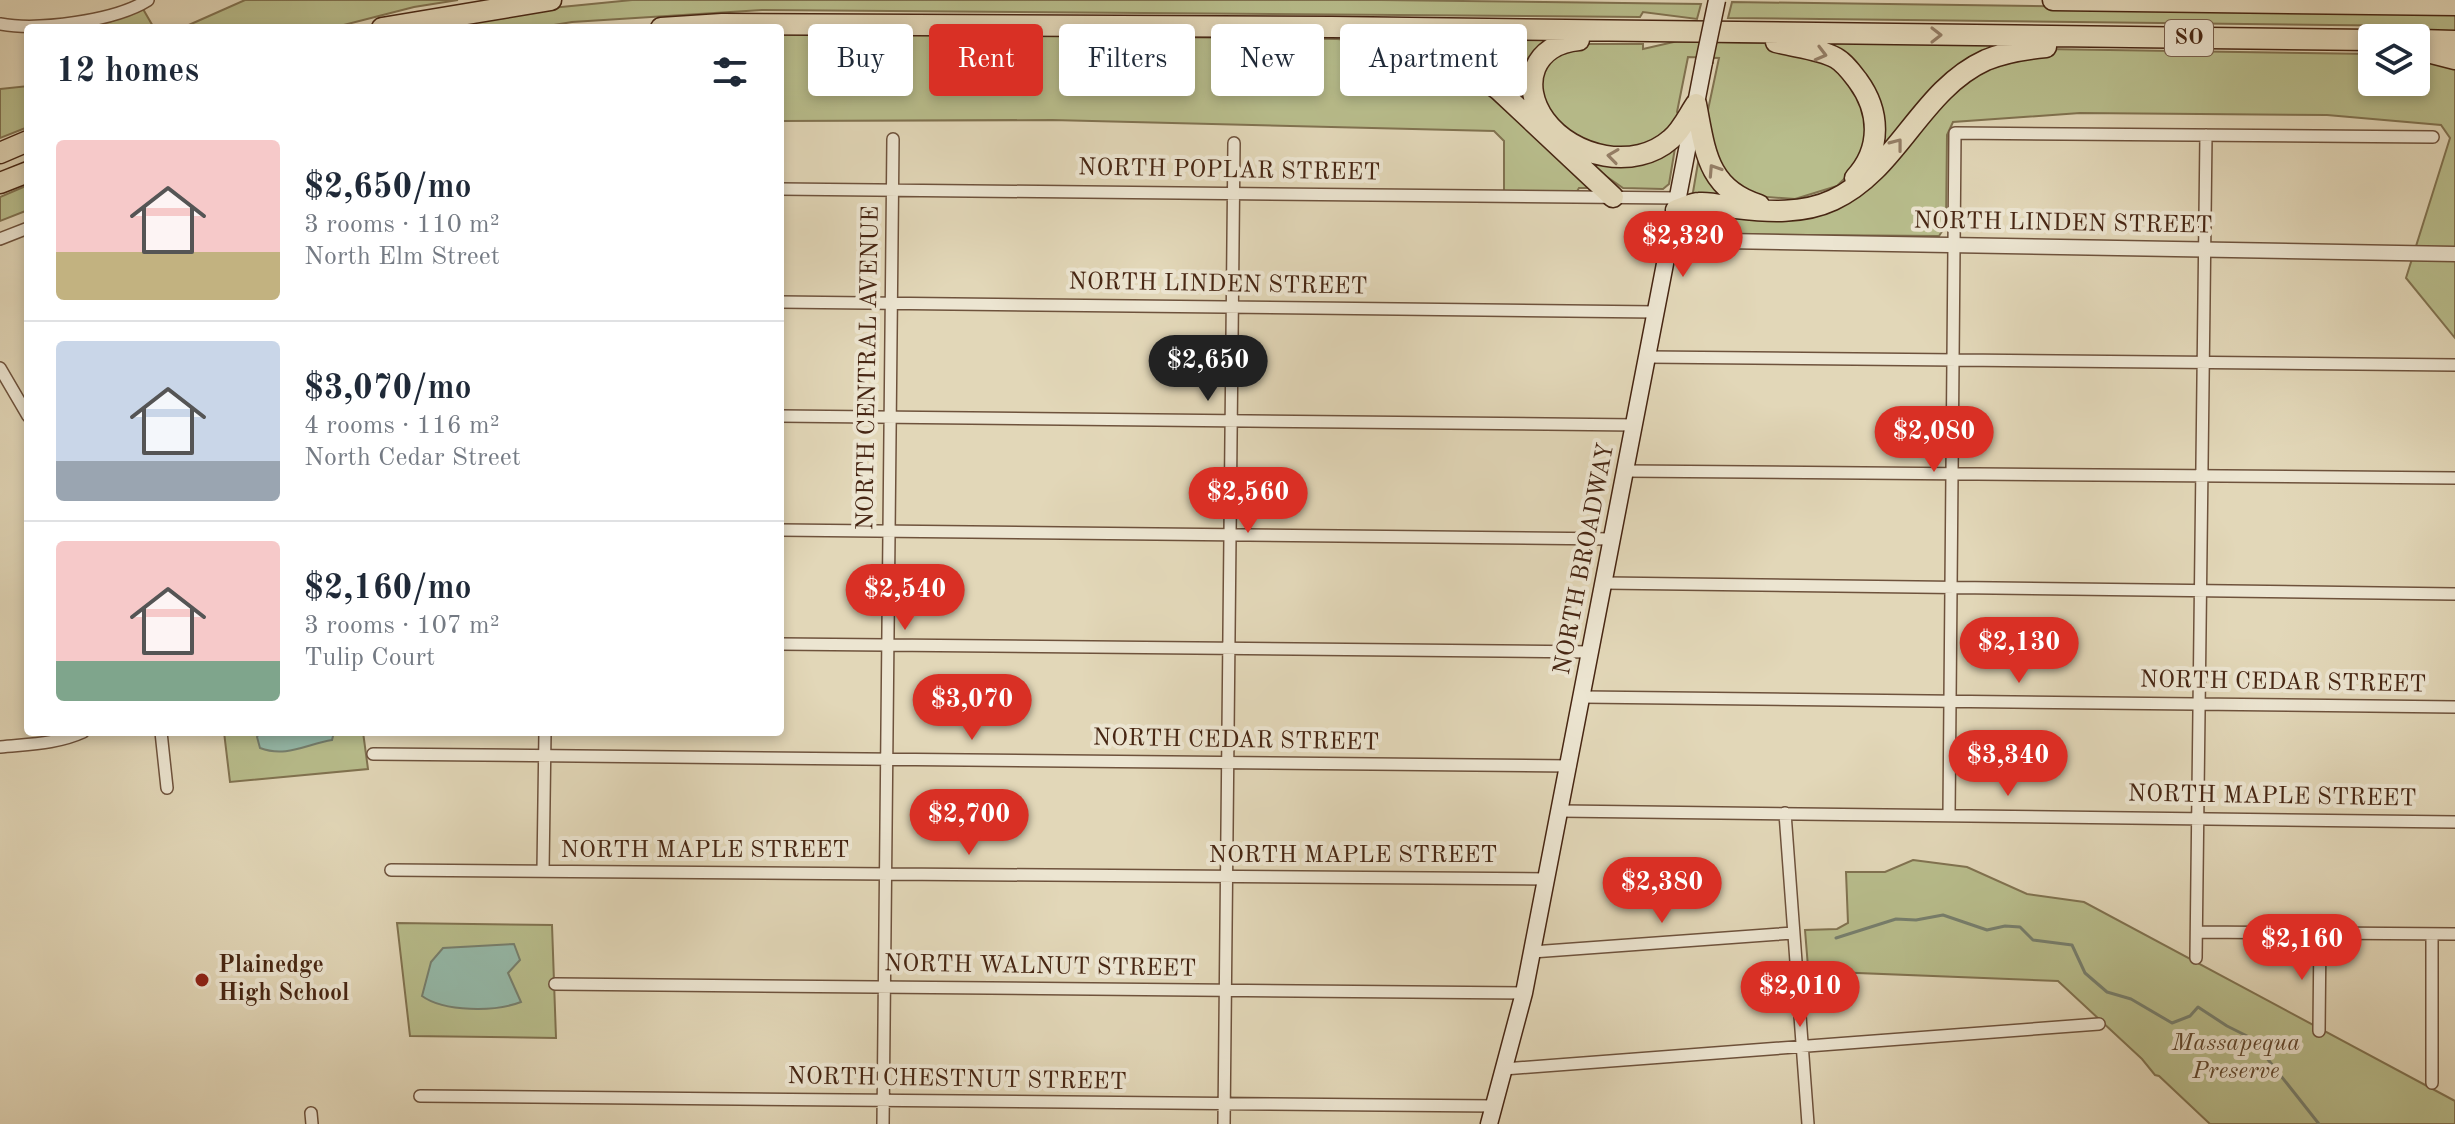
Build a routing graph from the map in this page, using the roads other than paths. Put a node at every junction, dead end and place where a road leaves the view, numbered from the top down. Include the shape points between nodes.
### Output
1 (148, 0) edge
2 (551, 0) edge
3 (1717, 0) edge
4 (2053, 0) edge
5 (2406, 0) edge
6 (2122, 1) edge
7 (2376, 4) junction
8 (2455, 5) edge
9 (0, 24) edge
10 (37, 24) edge
11 (406, 24) edge
12 (784, 24) edge
13 (24, 25) edge
14 (1332, 27) junction
15 (1678, 33) junction
16 (1746, 34) junction
17 (2119, 37) junction
18 (2259, 38) junction
19 (2358, 40) edge
20 (2430, 40) edge
21 (2455, 41) edge
22 (2358, 46) edge
23 (2430, 53) edge
24 (2455, 59) edge
25 (1696, 104) junction
26 (2206, 135) junction
27 (2433, 137) dead end
28 (893, 139) dead end
29 (24, 143) edge
30 (1234, 143) dead end
31 (0, 153) edge
32 (24, 174) edge
33 (0, 183) edge
34 (784, 189) edge
35 (892, 190) junction
36 (1234, 193) junction
37 (1613, 197) junction
38 (1677, 204) junction
39 (24, 230) edge
40 (0, 239) edge
41 (1670, 240) junction
42 (1953, 245) junction
43 (2204, 248) junction
44 (2455, 254) edge
45 (784, 302) edge
46 (891, 304) junction
47 (1233, 307) junction
48 (1656, 312) junction
49 (1648, 357) junction
50 (1952, 359) junction
51 (2203, 362) junction
52 (2455, 365) edge
53 (0, 368) edge
54 (24, 409) edge
55 (784, 416) edge
56 (890, 417) junction
57 (1232, 421) junction
58 (1635, 425) junction
59 (1626, 471) junction
60 (1951, 474) junction
61 (2202, 476) junction
62 (2455, 478) edge
63 (784, 530) edge
64 (889, 531) junction
65 (1230, 535) junction
66 (1613, 539) junction
67 (1605, 583) junction
68 (1950, 588) junction
69 (2200, 590) junction
70 (2455, 594) edge
71 (784, 644) edge
72 (888, 645) junction
73 (1229, 649) junction
74 (1591, 652) junction
75 (1583, 697) junction
76 (1949, 701) junction
77 (2199, 704) junction
78 (2455, 707) edge
79 (75, 736) edge
80 (162, 736) edge
81 (545, 736) edge
82 (0, 747) edge
83 (373, 754) dead end
84 (544, 755) junction
85 (887, 759) junction
86 (1228, 762) junction
87 (1570, 766) junction
88 (167, 788) dead end
89 (1561, 811) junction
90 (1785, 813) junction
91 (1949, 815) junction
92 (2198, 817) junction
93 (2455, 822) edge
94 (391, 870) dead end
95 (543, 871) junction
96 (885, 874) junction
97 (1226, 877) junction
98 (1547, 879) junction
99 (2197, 932) junction
100 (1793, 933) junction
101 (2320, 933) junction
102 (2432, 934) junction
103 (2455, 934) edge
104 (1532, 952) junction
105 (2196, 958) dead end
106 (555, 984) dead end
107 (884, 987) junction
108 (1226, 990) junction
109 (1524, 993) junction
110 (2099, 1024) dead end
111 (2319, 1031) dead end
112 (1802, 1046) junction
113 (1504, 1069) junction
114 (2432, 1083) dead end
115 (420, 1096) dead end
116 (883, 1101) junction
117 (1225, 1104) junction
118 (1494, 1106) junction
119 (883, 1124) edge
120 (1224, 1124) edge
121 (1489, 1124) edge
122 (1808, 1124) edge

1 - 10 street via 111,16
2 - 11 highway
3 - 25 main road, NORTH BROADWAY, bridge
4 - 6 highway, SO
5 - 7 highway
6 - 7 highway, SO
7 - 8 highway, SO
9 - 13 street
12 - 14 highway, SO
14 - 15 highway, SO
14 - 37 highway via 1406,42 1468,67
15 - 16 highway, SO
25 -> 15 highway via 1674,138 1645,155 1616,158 1557,133 1534,98 1535,68 1553,46
16 -> 17 highway, SO
16 -> 25 highway via 1836,58 1850,71 1863,88 1875,122 1875,141 1859,174 1846,188 1813,202 1773,206 1747,200 1711,170
17 - 18 highway, SO
38 -> 17 highway via 1785,211 1818,206 1878,168 1929,104 1972,67 2019,50
18 - 19 highway, SO
18 - 22 highway
20 - 21 highway
23 - 24 highway
25 - 38 main road, NORTH BROADWAY
26 - 27 street
26 - 42 street via 1955,133
26 - 43 street
28 - 35 street, NORTH CENTRAL AVENUE
29 - 31 highway
30 - 36 street
32 - 33 highway
34 - 35 street, NORTH POPLAR STREET
35 - 36 street, NORTH POPLAR STREET
35 - 46 street, NORTH CENTRAL AVENUE
36 - 37 street, NORTH POPLAR STREET
36 - 47 street
37 - 38 street, NORTH POPLAR STREET
38 - 41 main road, NORTH BROADWAY
39 - 40 street
41 - 42 street, NORTH LINDEN STREET
41 - 48 main road, NORTH BROADWAY
42 - 43 street, NORTH LINDEN STREET
42 - 50 street
43 - 44 street, NORTH LINDEN STREET
43 - 51 street
45 - 46 street, NORTH LINDEN STREET
46 - 47 street, NORTH LINDEN STREET
46 - 56 street, NORTH CENTRAL AVENUE
47 - 48 street, NORTH LINDEN STREET
47 - 57 street
48 - 49 main road, NORTH BROADWAY
49 - 50 street
49 - 58 main road, NORTH BROADWAY
50 - 51 street
50 - 60 street
51 - 52 street
51 - 61 street
53 - 54 street
55 - 56 street
56 - 57 street
56 - 64 street, NORTH CENTRAL AVENUE
57 - 58 street
57 - 65 street
58 - 59 main road, NORTH BROADWAY
59 - 60 street
59 - 66 main road, NORTH BROADWAY
60 - 61 street
60 - 68 street
61 - 62 street
61 - 69 street
63 - 64 street
64 - 65 street
64 - 72 street, NORTH CENTRAL AVENUE
65 - 66 street
65 - 73 street
66 - 67 main road, NORTH BROADWAY
67 - 68 street
67 - 74 main road, NORTH BROADWAY
68 - 69 street
68 - 76 street
69 - 70 street
69 - 77 street
71 - 72 street
72 - 73 street
72 - 85 street, NORTH CENTRAL AVENUE
73 - 74 street
73 - 86 street
74 - 75 main road, NORTH BROADWAY
75 - 76 street, NORTH CEDAR STREET
75 - 87 main road, NORTH BROADWAY
76 - 77 street, NORTH CEDAR STREET
76 - 91 street
77 - 78 street, NORTH CEDAR STREET
77 - 92 street
79 - 82 street
80 - 88 street
81 - 84 street
83 - 84 street, NORTH CEDAR STREET
84 - 85 street, NORTH CEDAR STREET
84 - 95 street
85 - 86 street, NORTH CEDAR STREET
85 - 96 street, NORTH CENTRAL AVENUE
86 - 87 street, NORTH CEDAR STREET
86 - 97 street
87 - 89 main road, NORTH BROADWAY
89 - 90 street, NORTH MAPLE STREET
89 - 98 main road, NORTH BROADWAY
90 - 91 street, NORTH MAPLE STREET
90 - 100 street
91 - 92 street, NORTH MAPLE STREET
92 - 93 street, NORTH MAPLE STREET
92 - 99 street
94 - 95 street, NORTH MAPLE STREET
95 - 96 street, NORTH MAPLE STREET
96 - 97 street, NORTH MAPLE STREET
96 - 107 street, NORTH CENTRAL AVENUE
97 - 98 street, NORTH MAPLE STREET
97 - 108 street
98 - 104 main road, NORTH BROADWAY
99 - 101 street
99 - 105 street
100 - 104 street
100 - 112 street
101 - 102 street
101 - 111 street
102 - 103 street
102 - 114 street
104 - 109 main road, NORTH BROADWAY
106 - 107 street, NORTH WALNUT STREET
107 - 108 street, NORTH WALNUT STREET
107 - 116 street, NORTH CENTRAL AVENUE
108 - 109 street, NORTH WALNUT STREET
108 - 117 street
109 - 113 main road, NORTH BROADWAY
110 - 112 street
112 - 113 street
112 - 122 street
113 - 118 main road, NORTH BROADWAY
115 - 116 street, NORTH CHESTNUT STREET
116 - 117 street, NORTH CHESTNUT STREET
116 - 119 street, NORTH CENTRAL AVENUE
117 - 118 street, NORTH CHESTNUT STREET
117 - 120 street
118 - 121 main road, NORTH BROADWAY

